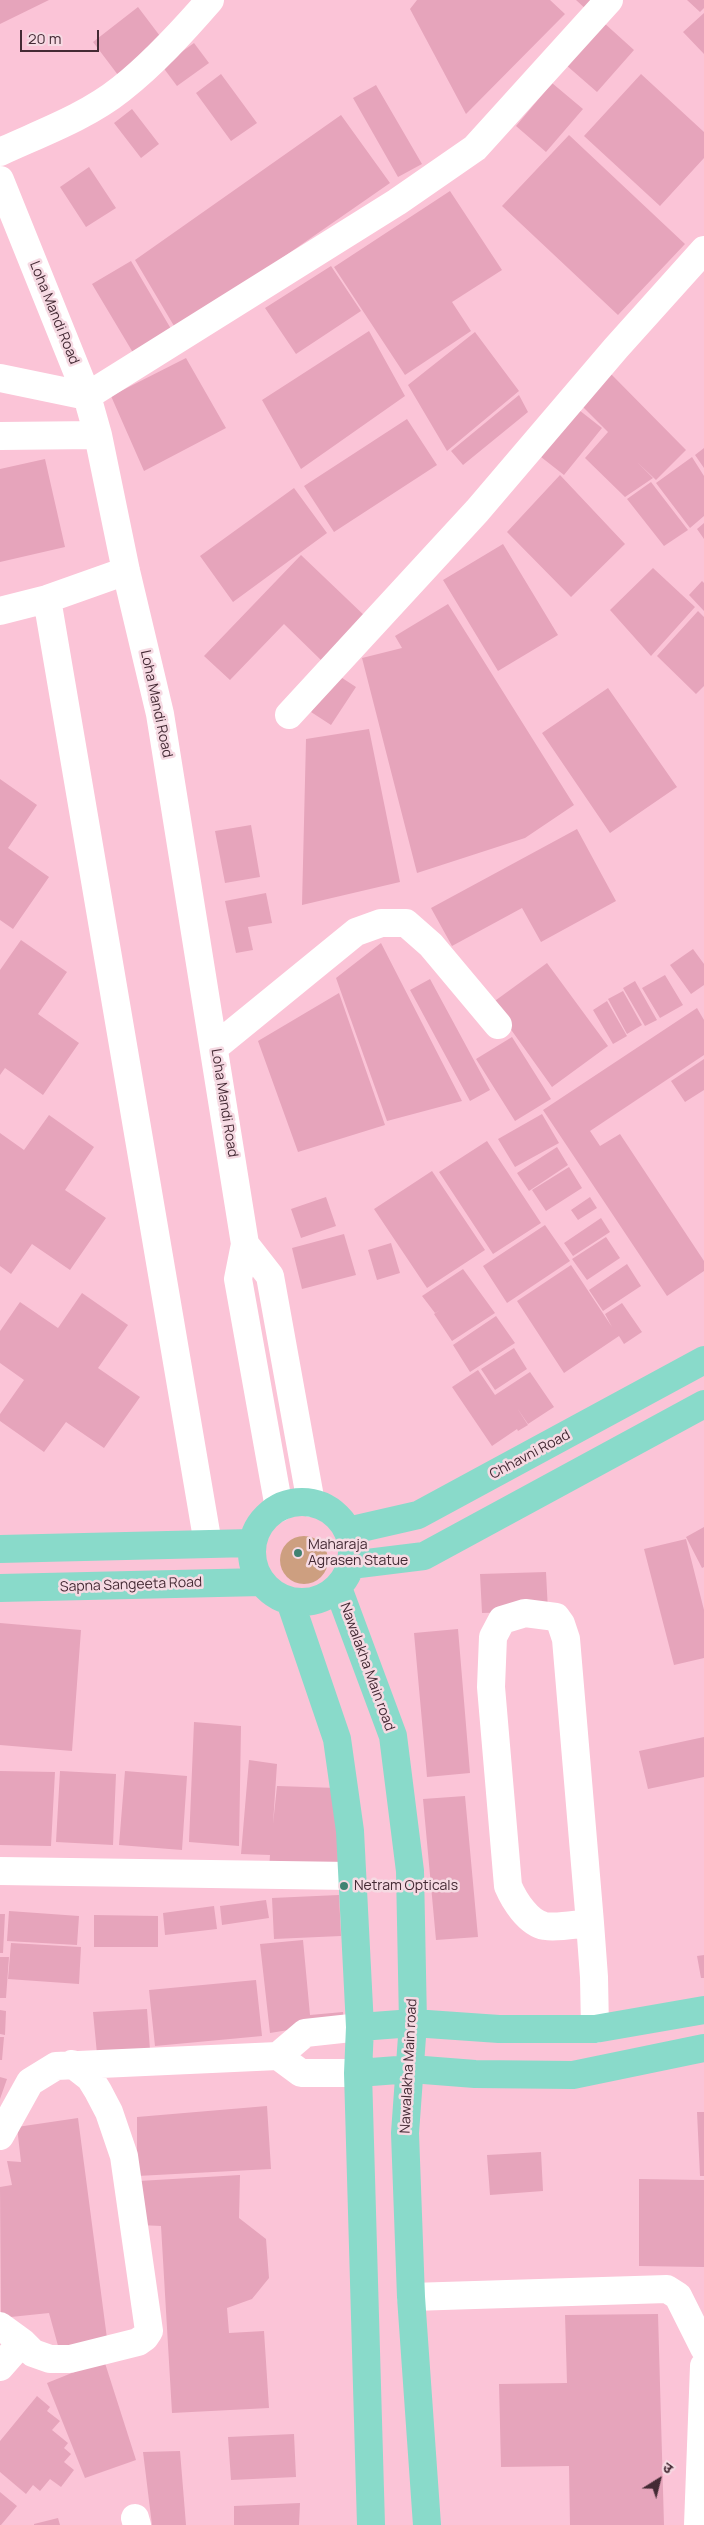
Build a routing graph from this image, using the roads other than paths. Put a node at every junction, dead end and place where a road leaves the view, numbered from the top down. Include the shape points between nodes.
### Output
1 (210, 0) edge
2 (609, 0) edge
3 (0, 152) edge
4 (0, 180) edge
5 (704, 250) edge
6 (0, 378) edge
7 (87, 396) junction
8 (98, 435) junction
9 (0, 436) edge
10 (126, 571) junction
11 (46, 599) junction
12 (0, 611) edge
13 (290, 715) dead end
14 (498, 1025) dead end
15 (215, 1047) junction
16 (245, 1244) junction
17 (704, 1360) edge
18 (704, 1404) edge
19 (311, 1503) junction
20 (279, 1508) junction
21 (348, 1531) junction
22 (252, 1543) junction
23 (208, 1544) junction
24 (0, 1549) edge
25 (351, 1565) junction
26 (262, 1582) junction
27 (0, 1588) edge
28 (338, 1588) junction
29 (290, 1601) junction
30 (0, 1871) edge
31 (351, 1876) junction
32 (590, 1923) junction
33 (704, 2010) edge
34 (413, 2023) junction
35 (360, 2027) junction
36 (595, 2029) junction
37 (704, 2048) edge
38 (278, 2056) junction
39 (72, 2064) junction
40 (412, 2069) junction
41 (358, 2073) junction
42 (0, 2136) edge
43 (411, 2297) junction
44 (0, 2326) edge
45 (22, 2342) junction
46 (704, 2348) edge
47 (704, 2366) edge
48 (0, 2367) edge
49 (371, 2525) edge
50 (427, 2525) edge
51 (698, 2525) edge

1 - 3 street via 181,34 121,90 85,113
2 - 7 street via 476,148 380,213
4 - 7 street, Loha Mandi Road
5 - 13 street via 477,511
6 - 7 street
7 - 8 street, Loha Mandi Road
8 - 9 street
8 - 10 street, Loha Mandi Road
10 - 11 street
10 - 15 street, Loha Mandi Road via 160,714
11 - 12 street
11 - 23 street
14 - 15 street via 431,945 406,923 382,923 356,932
15 - 16 street, Loha Mandi Road
16 - 19 street via 270,1276
16 - 20 street via 238,1279
17 - 21 main road, Chhavni Road via 418,1516
18 - 25 main road via 424,1556
19 - 20 main road via 296,1502
19 - 21 main road via 319,1504 339,1517
20 - 22 main road via 260,1524
21 - 25 main road via 353,1552
22 - 23 main road
22 - 26 main road via 255,1570
23 - 24 main road
25 - 28 main road
26 - 27 main road, Sapna Sangeeta Road
26 - 29 main road via 274,1594
28 - 29 main road via 324,1598 308,1602
28 - 34 main road, Nawalakha Main road via 393,1736 410,1872
29 - 31 main road via 337,1739 350,1831
30 - 31 street
31 - 35 main road
32 - 32 street via 544,1926 531,1919 513,1898 508,1886 491,1688 493,1637 502,1620 514,1614 556,1617 566,1639
32 - 36 street
33 - 36 main road
34 - 35 main road
34 - 36 main road via 499,2029
34 - 40 main road, Nawalakha Main road
35 - 38 street via 305,2033
35 - 41 main road
37 - 40 main road via 573,2075 475,2074
38 - 39 street
38 - 41 street via 301,2073
39 - 42 street via 56,2066 30,2082
39 - 45 street via 90,2078 109,2112 124,2156 149,2331 138,2342 70,2359 50,2359 33,2353
40 - 41 main road
40 - 43 main road, Nawalakha Main road via 405,2133
41 - 49 main road
43 - 46 street via 666,2289 678,2296
43 - 50 main road, Nawalakha Main road
44 - 45 street
45 - 48 street
47 - 51 street

